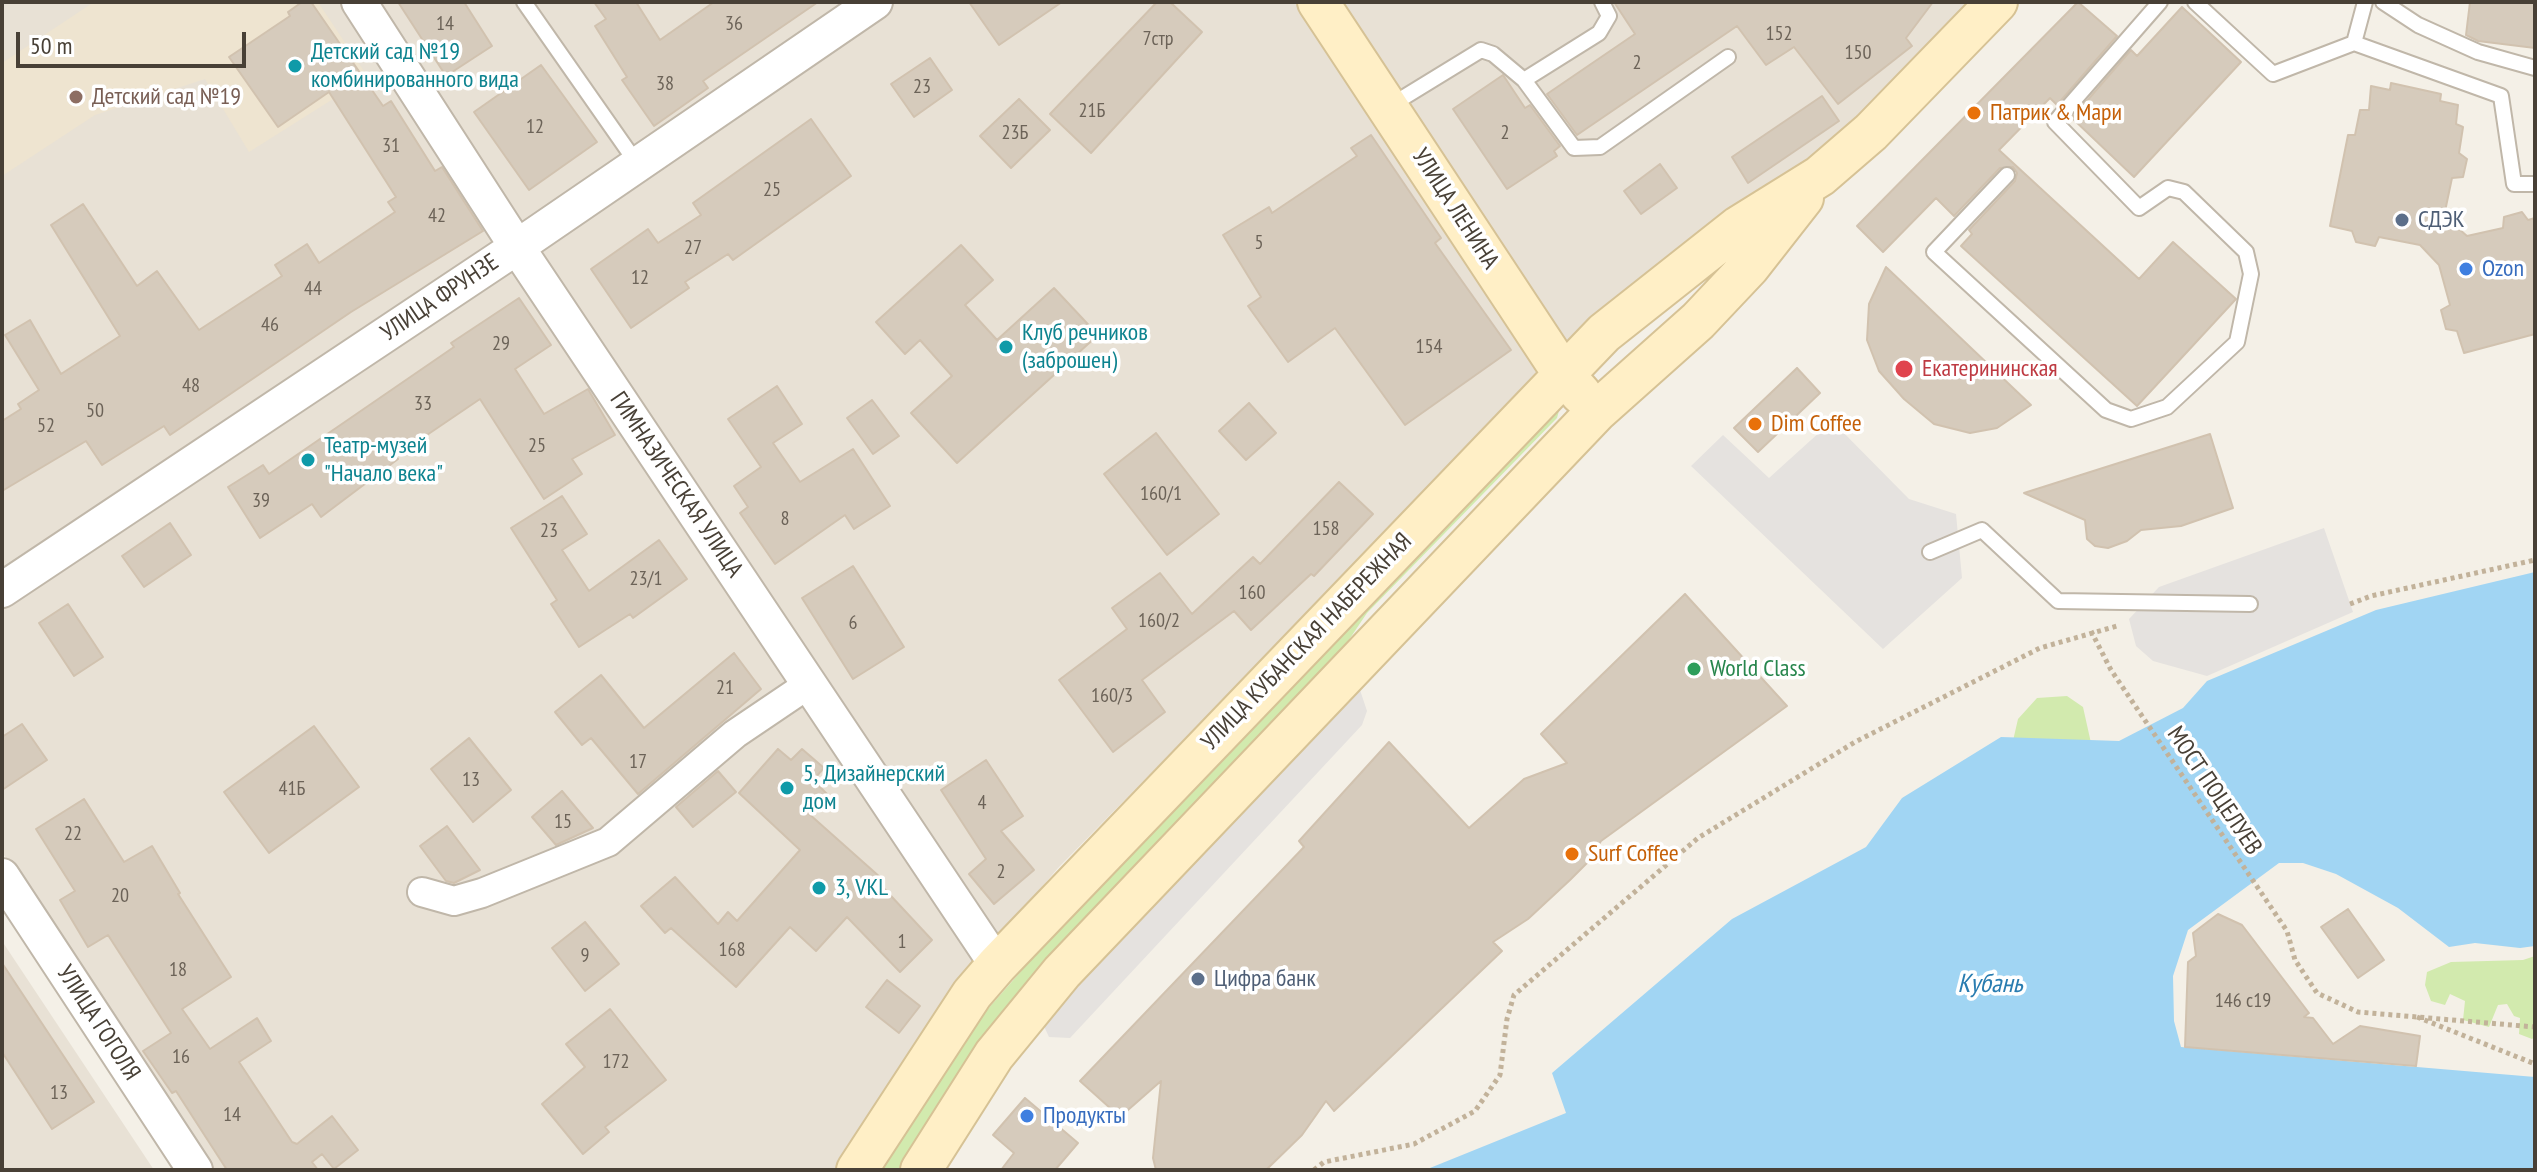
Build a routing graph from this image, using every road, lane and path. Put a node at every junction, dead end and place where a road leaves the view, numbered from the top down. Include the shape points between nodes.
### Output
1 (359, 2) edge
2 (524, 2) edge
3 (875, 2) edge
4 (1318, 2) edge
5 (1602, 2) edge
6 (2160, 2) edge
7 (2195, 2) edge
8 (2365, 2) edge
9 (2383, 2) edge
10 (1983, 7) edge
11 (2354, 43) junction
12 (1728, 57) dead end
13 (2535, 68) edge
14 (1524, 80) junction
15 (1388, 107) junction
16 (638, 165) junction
17 (2007, 175) dead end
18 (1820, 176) junction
19 (2535, 184) edge
20 (517, 247) junction
21 (1564, 375) junction
22 (1597, 411) junction
23 (1930, 552) dead end
24 (2535, 560) edge
25 (2, 590) edge
26 (2250, 604) dead end
27 (2350, 604) dead end
28 (2132, 623) dead end
29 (2091, 631) junction
30 (809, 684) junction
31 (2, 876) edge
32 (422, 892) dead end
33 (997, 965) junction
34 (2408, 1014) junction
35 (2535, 1027) edge
36 (2535, 1064) edge
37 (195, 1170) edge
38 (857, 1170) edge
39 (921, 1170) edge
40 (1314, 1170) edge

1 - 20 street, ГИМНАЗИЧЕСКАЯ УЛИЦА
2 - 16 lane
3 - 16 street, УЛИЦА ФРУНЗЕ
4 - 15 main road, УЛИЦА ЛЕНИНА
5 - 14 lane via 1609,16 1599,33
6 - 17 lane via 2055,122 2139,208 2168,188 2184,192 2246,252 2251,274 2237,342 2167,407 2131,419 2106,410 1934,252
7 - 11 lane via 2273,74
8 - 11 lane
9 - 13 lane via 2418,25 2478,52
10 - 18 main road, УЛИЦА КУБАНСКАЯ НАБЕРЕЖНАЯ via 1871,132
11 - 19 lane via 2501,96 2514,184
12 - 14 lane via 1600,147 1574,148
14 - 15 lane via 1481,50
15 - 21 main road, УЛИЦА ЛЕНИНА
16 - 20 street, УЛИЦА ФРУНЗЕ
18 - 21 main road, УЛИЦА КУБАНСКАЯ НАБЕРЕЖНАЯ via 1738,227 1604,333
18 - 22 main road, УЛИЦА КУБАНСКАЯ НАБЕРЕЖНАЯ via 1749,267 1698,321
20 - 25 street, УЛИЦА ФРУНЗЕ
20 - 30 street, ГИМНАЗИЧЕСКАЯ УЛИЦА
21 - 22 main road, УЛИЦА ЛЕНИНА
21 - 33 main road, УЛИЦА КУБАНСКАЯ НАБЕРЕЖНАЯ
22 - 39 main road, УЛИЦА КУБАНСКАЯ НАБЕРЕЖНАЯ via 1062,972 994,1055
23 - 26 lane via 1982,530 2058,601
24 - 27 path
28 - 29 path
29 - 34 path, МОСТ ПОЦЕЛУЕВ via 2111,670 2287,931 2295,960 2317,993 2358,1012
29 - 40 path via 2040,648 1855,742 1698,838 1514,995 1500,1075 1475,1111 1414,1144 1324,1162
30 - 32 street via 735,734 608,842 454,901
30 - 33 street, ГИМНАЗИЧЕСКАЯ УЛИЦА
31 - 37 street, УЛИЦА ГОГОЛЯ
33 - 38 main road, УЛИЦА КУБАНСКАЯ НАБЕРЕЖНАЯ via 972,994
34 - 35 path, МОСТ ПОЦЕЛУЕВ
34 - 36 path

